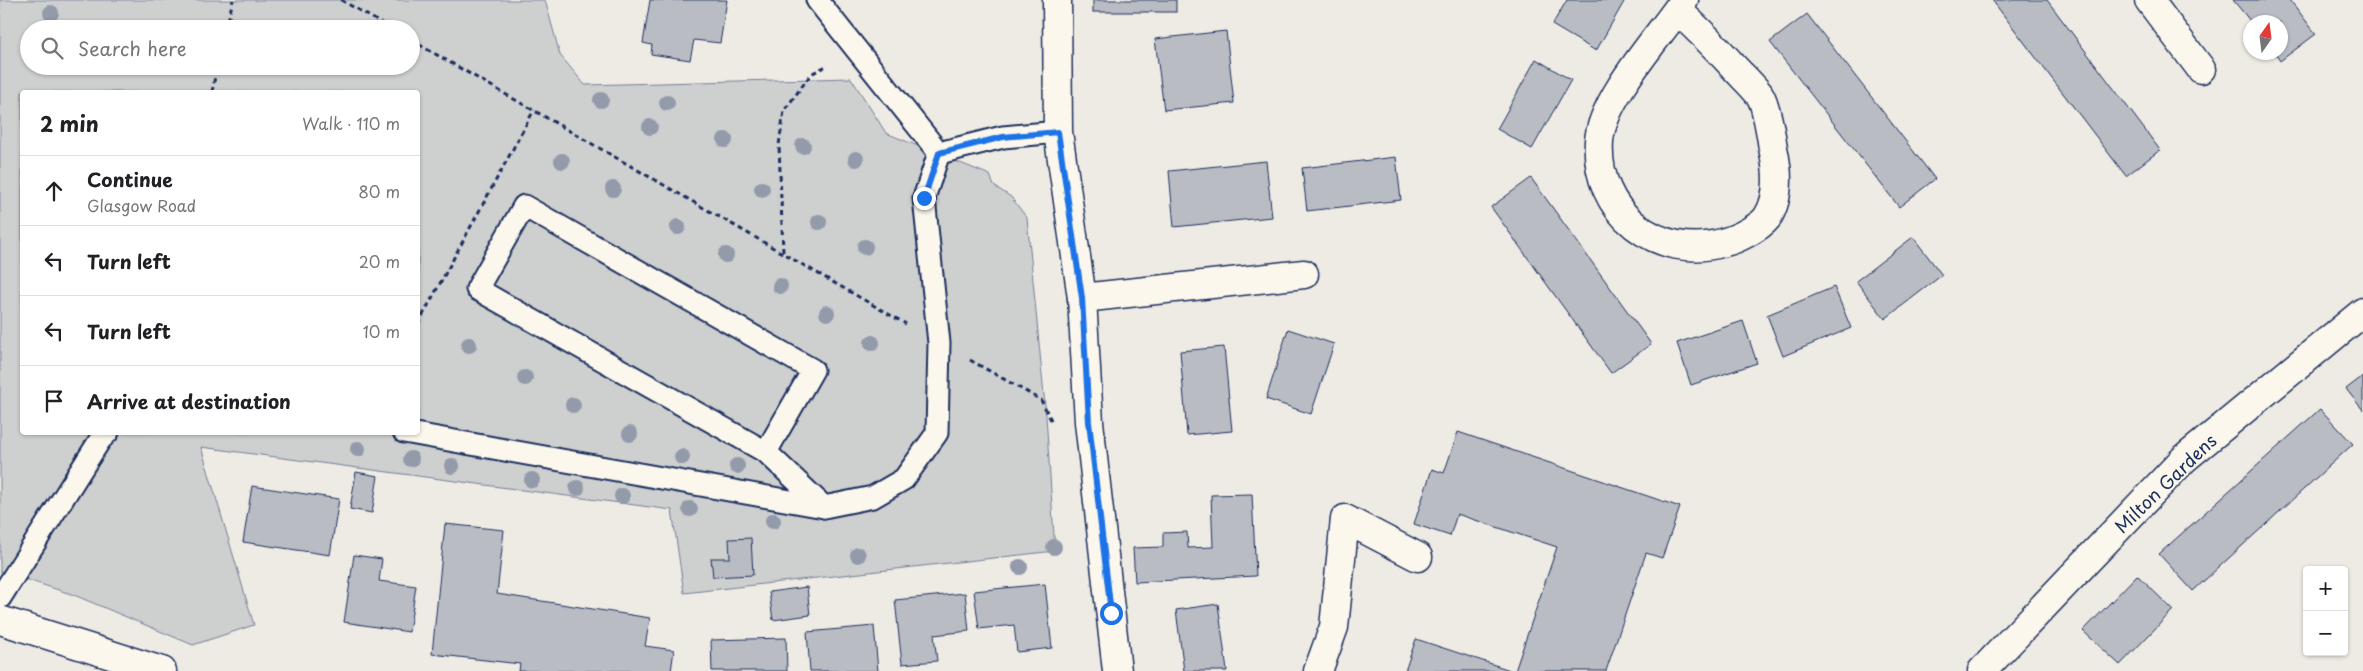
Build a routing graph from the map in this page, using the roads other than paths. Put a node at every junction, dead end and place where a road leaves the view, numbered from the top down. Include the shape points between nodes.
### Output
1 (817, 0) edge
2 (1057, 0) edge
3 (2149, 0) edge
4 (1681, 5) edge
5 (2201, 69) dead end
6 (1058, 132) junction
7 (939, 153) junction
8 (1304, 274) dead end
9 (1082, 298) junction
10 (2363, 312) edge
11 (105, 435) edge
12 (420, 435) edge
13 (766, 452) junction
14 (824, 507) junction
15 (1418, 557) dead end
16 (0, 598) edge
17 (0, 620) edge
18 (162, 671) edge
19 (1117, 671) edge
20 (1318, 671) edge
21 (1982, 671) edge

1 - 7 lane
2 - 6 street
3 - 5 street
4 - 4 street via 1760,95 1777,168 1776,192 1766,218 1740,238 1707,248 1666,244 1636,228 1614,203 1601,174 1599,140 1608,108
6 - 7 lane via 1003,137
6 - 9 street
7 - 14 lane via 924,198 939,343 936,433 904,479 873,498
8 - 9 street
9 - 19 street via 1089,422
10 - 21 street, Milton Gardens via 2184,459
11 - 16 lane
12 - 14 lane
13 - 13 lane via 477,289 524,206 812,370
13 - 14 lane
15 - 20 street via 1345,519 1334,627
17 - 18 street

